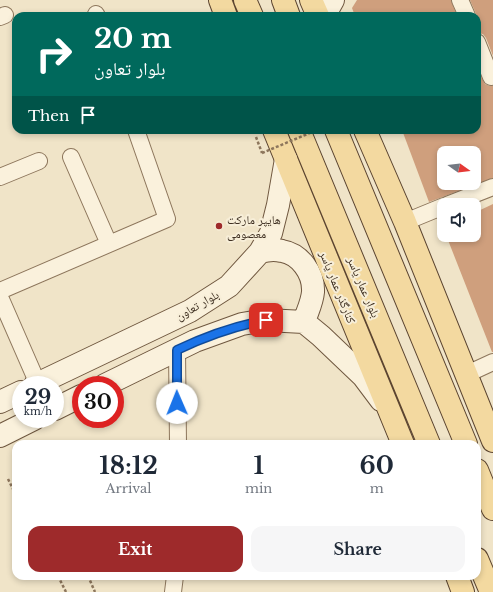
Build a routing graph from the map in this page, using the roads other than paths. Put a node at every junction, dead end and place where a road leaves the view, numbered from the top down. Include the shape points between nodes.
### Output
1 (220, 0) edge
2 (245, 0) edge
3 (283, 0) edge
4 (311, 0) edge
5 (333, 0) edge
6 (460, 0) edge
7 (224, 12) edge
8 (250, 12) edge
9 (288, 12) edge
10 (316, 12) edge
11 (326, 12) edge
12 (465, 12) edge
13 (481, 56) edge
14 (487, 78) edge
15 (137, 134) edge
16 (266, 134) edge
17 (301, 134) edge
18 (338, 134) edge
19 (367, 134) edge
20 (71, 157) dead end
21 (286, 159) junction
22 (39, 160) dead end
23 (0, 177) edge
24 (493, 187) edge
25 (465, 198) edge
26 (437, 209) edge
27 (405, 222) junction
28 (109, 244) junction
29 (260, 252) junction
30 (0, 291) edge
31 (0, 297) edge
32 (304, 322) junction
33 (177, 350) junction
34 (493, 362) edge
35 (466, 374) junction
36 (28, 376) edge
37 (55, 376) edge
38 (124, 376) edge
39 (12, 396) edge
40 (0, 402) edge
41 (390, 412) junction
42 (16, 428) edge
43 (0, 436) edge
44 (178, 440) edge
45 (401, 440) edge
46 (428, 440) edge
47 (464, 440) edge
48 (493, 441) edge
49 (481, 480) edge
50 (493, 509) edge
51 (481, 568) edge
52 (174, 580) edge
53 (458, 580) edge
54 (173, 592) edge
55 (463, 592) edge
56 (491, 592) edge

1 - 7 main road
2 - 8 main road
3 - 9 main road
4 - 10 main road
5 - 11 main road
6 - 12 street
13 - 14 street
15 - 28 street via 166,219
16 - 21 main road, کنارگذر عمار یاسر
17 - 46 main road, بلوار عمار یاسر
18 - 47 main road
19 - 27 main road
20 - 28 street
21 - 29 main road, بلوار تعاون via 277,212 271,233
21 - 41 main road, کنارگذر عمار یاسر
22 - 23 street
24 - 25 street
26 - 27 street
27 - 35 main road
28 - 30 street
29 - 32 main road via 282,250 292,254 308,270 313,291
29 - 37 main road, بلوار تعاون via 229,286 190,311
31 - 36 street
32 - 33 main road via 266,320 242,324
32 - 41 main road via 363,376
33 - 38 main road
33 - 44 street
34 - 35 street
35 - 48 main road
39 - 40 main road, بلوار تعاون
41 - 45 main road, کنارگذر عمار یاسر
42 - 43 main road
49 - 50 main road
51 - 56 main road
52 - 54 street
53 - 55 main road

